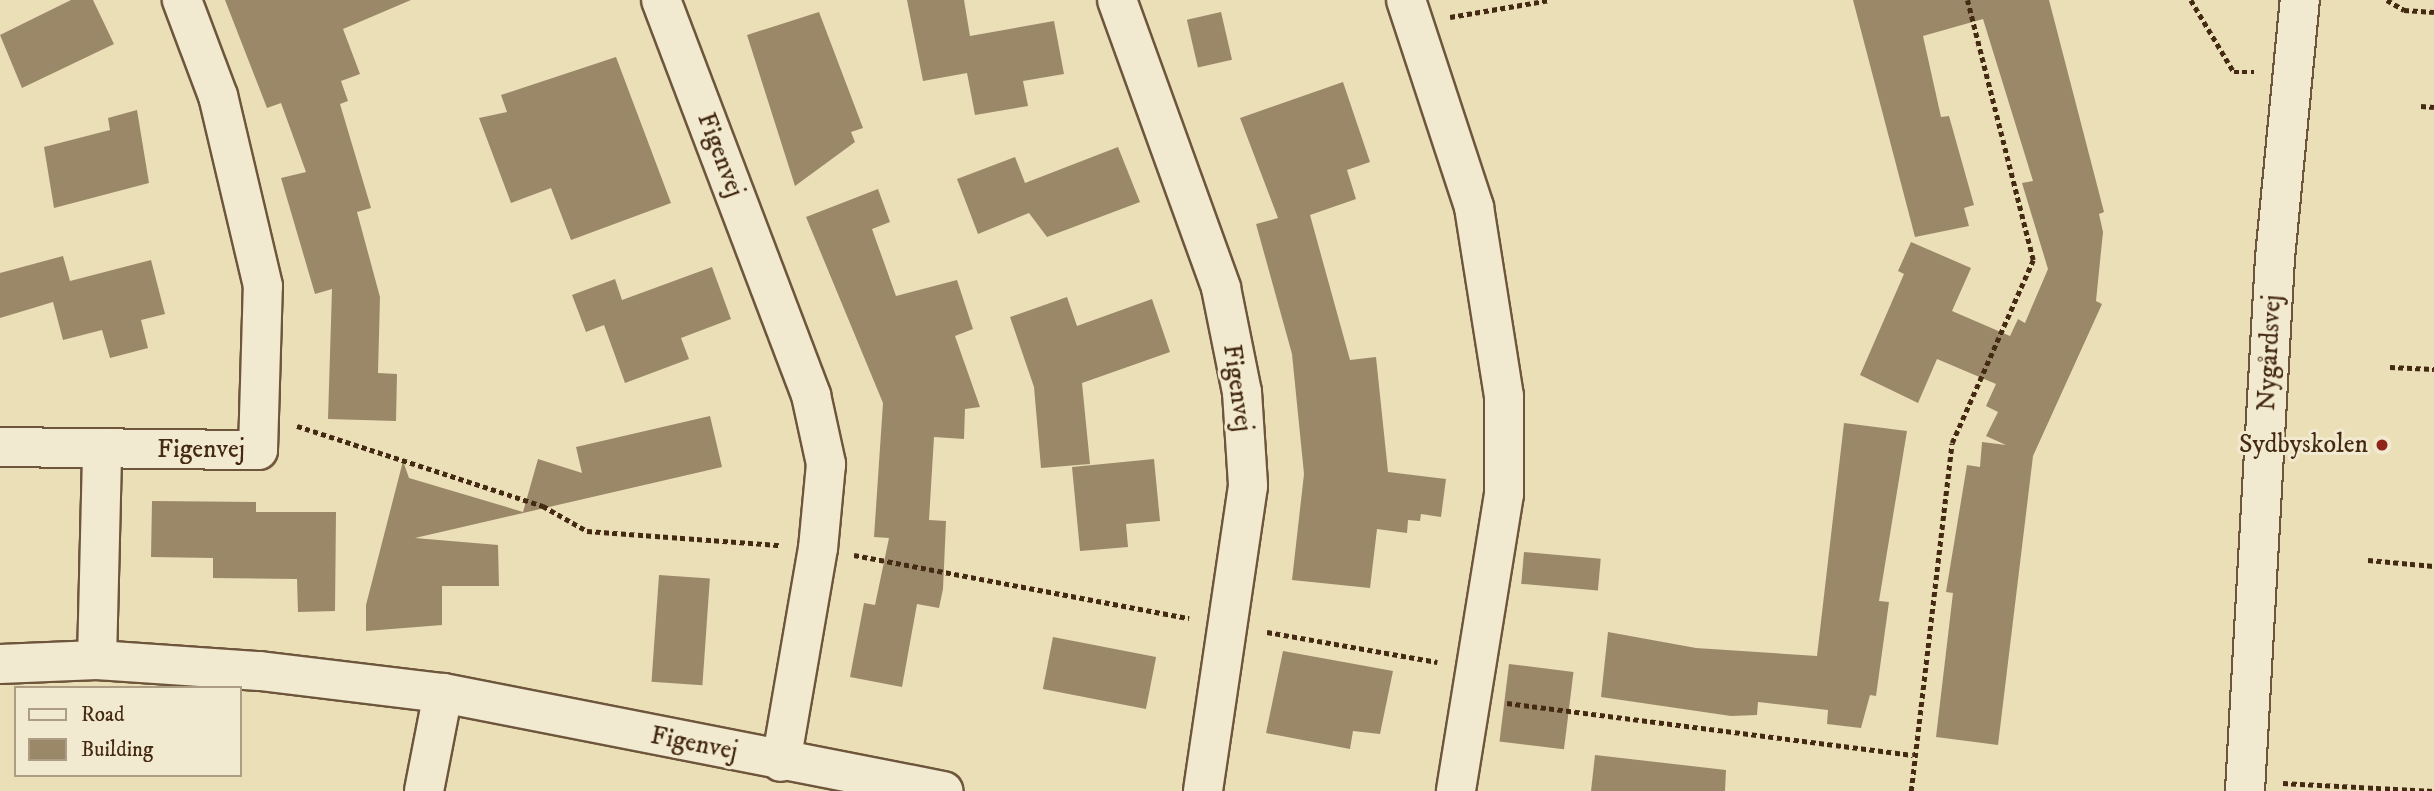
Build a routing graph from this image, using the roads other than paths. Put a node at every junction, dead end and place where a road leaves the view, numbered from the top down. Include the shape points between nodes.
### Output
1 (182, 0) edge
2 (662, 0) edge
3 (1117, 0) edge
4 (2300, 0) edge
5 (1410, 12) edge
6 (0, 447) edge
7 (102, 449) junction
8 (97, 660) junction
9 (0, 664) edge
10 (443, 693) junction
11 (781, 762) junction
12 (2246, 786) edge
13 (424, 791) edge
14 (943, 791) edge
15 (1203, 791) edge
16 (1456, 791) edge

1 - 7 street, Figenvej via 248,200 263,286 263,415 258,450
2 - 11 street, Figenvej via 811,395 826,464 818,548
3 - 15 street, Figenvej via 1221,288 1242,392 1248,486
4 - 12 street, Nygårdsvej via 2275,258
5 - 16 street via 1474,207 1504,396 1504,494
6 - 7 street, Figenvej
7 - 8 street
8 - 9 street, Figenvej
8 - 10 street, Figenvej via 260,671
10 - 11 street, Figenvej
10 - 13 street
11 - 14 street, Figenvej

